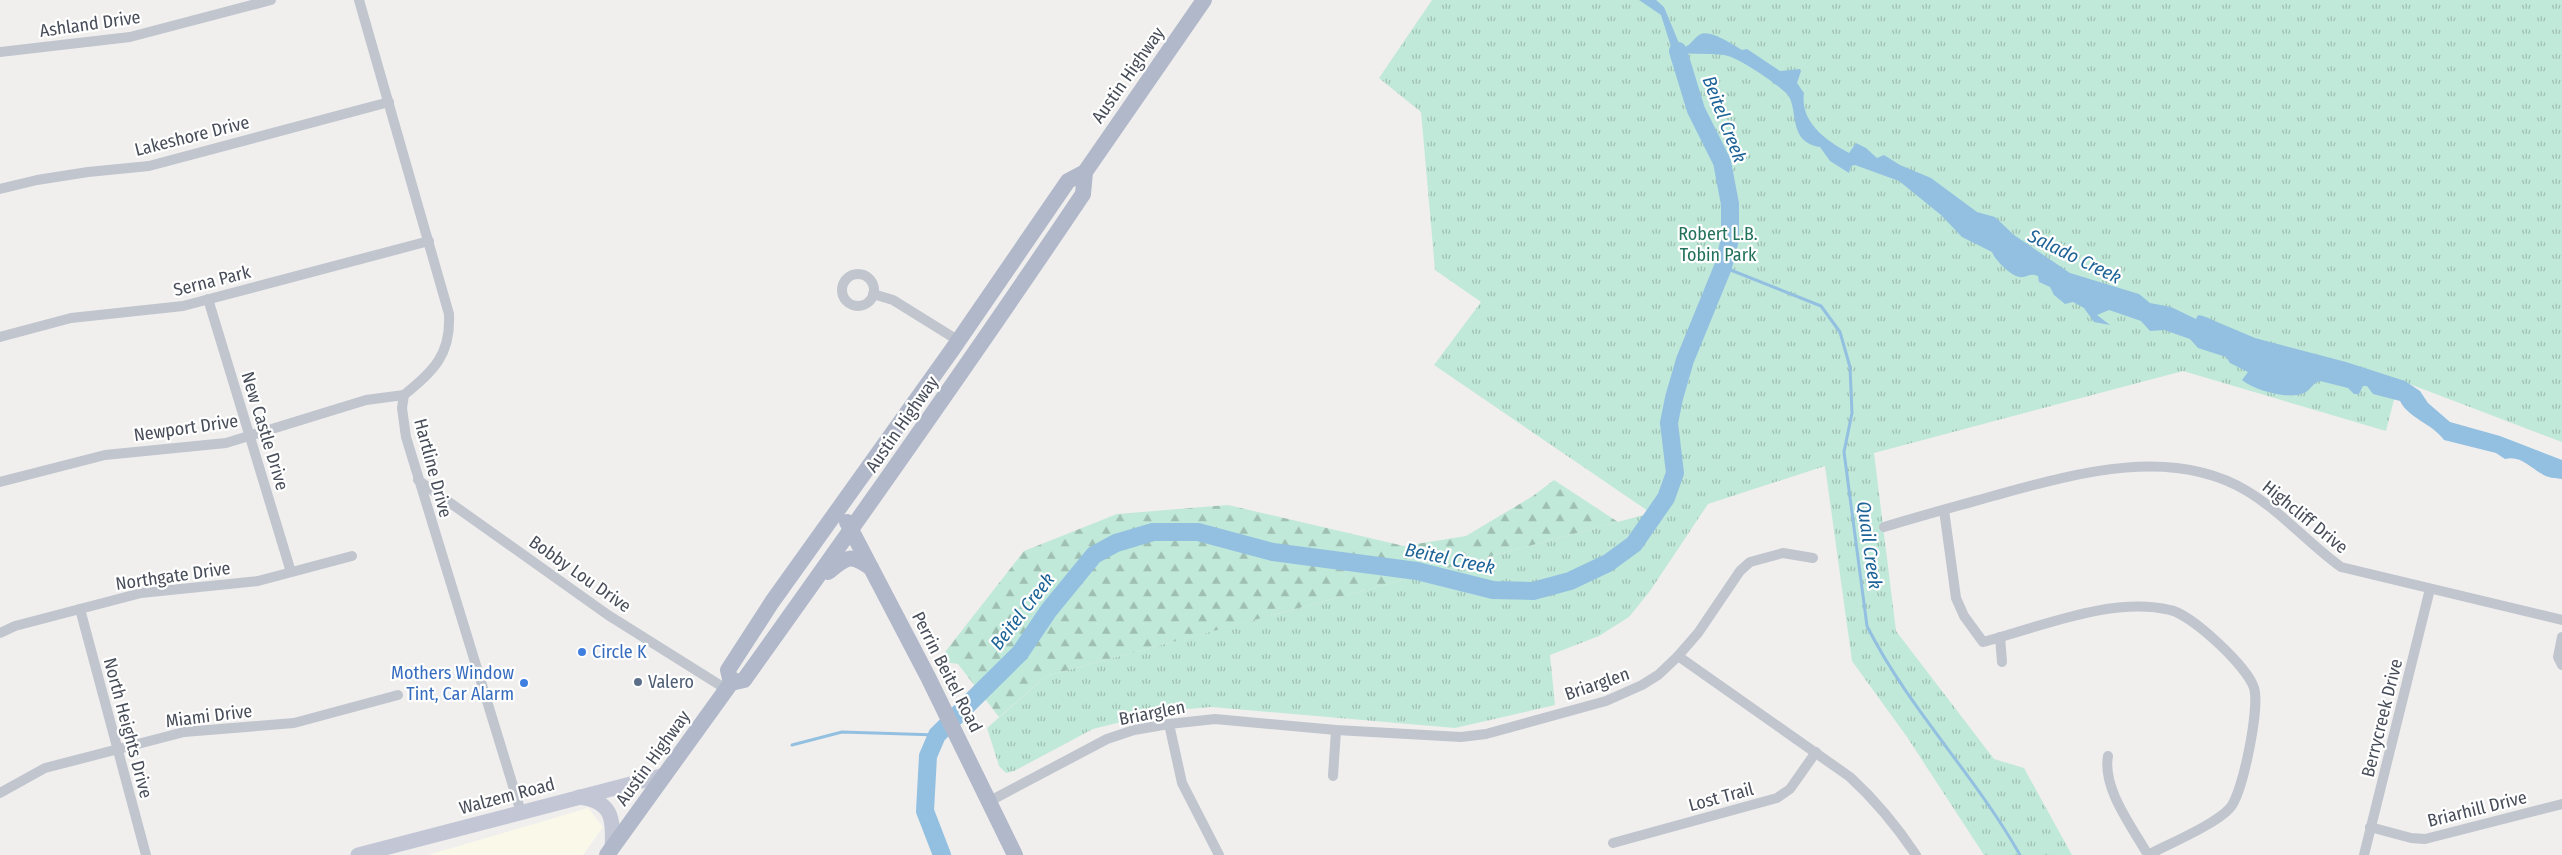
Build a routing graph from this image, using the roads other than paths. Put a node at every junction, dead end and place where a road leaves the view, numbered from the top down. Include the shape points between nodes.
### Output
1 (271, 0) edge
2 (359, 0) edge
3 (1204, 0) edge
4 (0, 52) edge
5 (389, 102) junction
6 (1084, 172) junction
7 (0, 189) edge
8 (429, 241) junction
9 (873, 294) dead end
10 (208, 299) junction
11 (0, 337) edge
12 (959, 341) junction
13 (404, 395) junction
14 (250, 436) junction
15 (418, 480) junction
16 (0, 482) edge
17 (840, 509) junction
18 (1944, 510) junction
19 (1884, 527) dead end
20 (852, 531) junction
21 (352, 556) dead end
22 (1813, 558) dead end
23 (872, 570) junction
24 (291, 572) junction
25 (815, 581) junction
26 (2430, 588) junction
27 (80, 609) junction
28 (2562, 620) edge
29 (0, 633) edge
30 (2000, 637) junction
31 (2562, 637) edge
32 (1678, 656) junction
33 (2002, 662) dead end
34 (2562, 665) edge
35 (728, 686) junction
36 (398, 695) dead end
37 (1169, 724) junction
38 (1336, 730) junction
39 (116, 750) junction
40 (1816, 752) junction
41 (2108, 756) dead end
42 (665, 775) junction
43 (1333, 776) dead end
44 (0, 793) edge
45 (577, 797) junction
46 (988, 802) junction
47 (2562, 804) edge
48 (521, 812) junction
49 (2370, 827) junction
50 (1613, 843) dead end
51 (609, 851) edge
52 (146, 855) edge
53 (358, 855) edge
54 (1014, 855) edge
55 (1219, 855) edge
56 (1916, 855) edge
57 (2148, 855) edge
58 (2364, 855) edge

1 - 4 street, Ashland Drive via 130,37
2 - 5 street
3 - 6 main road, Austin Highway
5 - 7 street, Lakeshore Drive via 149,166 71,174
5 - 8 street
6 - 12 main road, Austin Highway via 1068,181
6 - 20 main road, Austin Highway via 1083,194
8 - 10 street, Serna Park
8 - 13 street via 449,314 448,342 443,356 430,373
9 - 12 street via 892,300
10 - 11 street, Serna Park via 183,306 71,318
10 - 14 street, New Castle Drive
12 - 17 main road, Austin Highway
13 - 14 street, Newport Drive via 366,400
13 - 15 street, Hartline Drive via 403,418
14 - 16 street, Newport Drive via 226,443 105,454
14 - 24 street, New Castle Drive
15 - 35 street, Bobby Lou Drive via 608,615
15 - 48 street, Hartline Drive
17 - 20 main road, Perrin Beitel Road
17 - 35 main road, Austin Highway via 772,602 728,670
18 - 19 street, Highcliff Drive
18 - 26 street, Highcliff Drive via 2093,471 2140,466 2179,468 2226,480 2248,491 2341,567
18 - 30 street via 1959,608 1983,642
20 - 23 main road, Perrin Beitel Road
20 - 25 main road, Austin Highway
21 - 24 street, Northgate Drive
22 - 32 street, Briarglen via 1783,553 1750,562
23 - 25 main road via 859,560 850,558
23 - 46 main road, Perrin Beitel Road
24 - 27 street, Northgate Drive via 258,581 141,593
25 - 35 main road, Austin Highway via 744,680
26 - 28 street, Highcliff Drive
26 - 49 street, Berrycreek Drive
27 - 29 street, Northgate Drive
27 - 39 street, North Heights Drive
30 - 33 street
30 - 57 street via 2104,609 2150,606 2173,610 2191,619 2247,673 2257,703 2240,788 2230,808
31 - 34 street via 2558,657
32 - 38 street, Briarglen via 1658,675 1624,694 1486,734 1437,737
32 - 40 street
35 - 42 main road, Austin Highway
36 - 39 street, Miami Drive via 294,723 184,732
37 - 38 street, Briarglen via 1215,720
37 - 46 street, Briarglen via 1107,739
37 - 55 street via 1177,770
38 - 43 street
39 - 44 street, Miami Drive via 46,768
39 - 52 street, North Heights Drive
40 - 50 street, Lost Trail via 1790,789 1777,798
40 - 56 street via 1850,776 1875,800
41 - 57 street via 2109,784
42 - 45 main road, Walzem Road
42 - 51 main road, Austin Highway
45 - 48 main road, Walzem Road
45 - 51 main road via 597,802 608,811 612,821
46 - 54 main road, Perrin Beitel Road
47 - 49 street, Briarhill Drive via 2425,839
48 - 53 main road, Walzem Road
49 - 58 street, Berrycreek Drive

